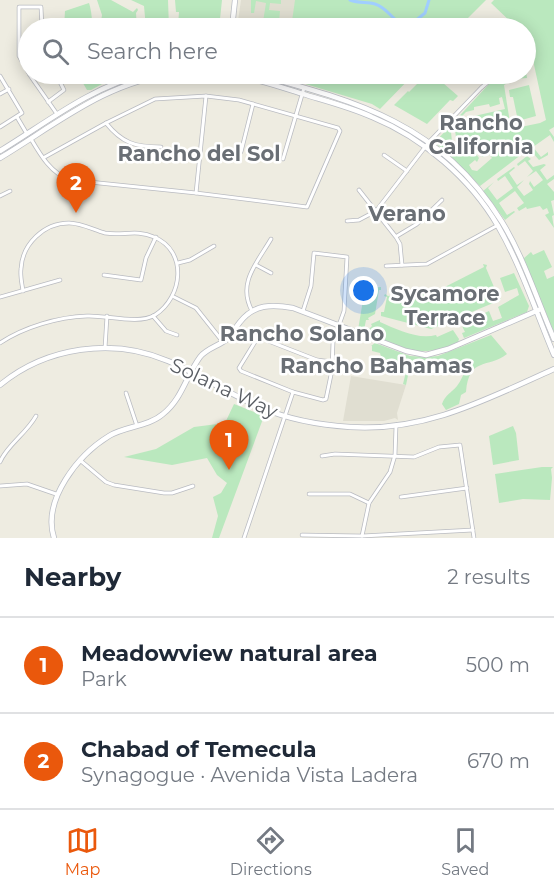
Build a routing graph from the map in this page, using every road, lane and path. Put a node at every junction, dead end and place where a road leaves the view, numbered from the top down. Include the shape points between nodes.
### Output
1 (235, 0) edge
2 (19, 18) edge
3 (42, 18) edge
4 (233, 18) edge
5 (0, 76) edge
6 (36, 84) edge
7 (61, 84) edge
8 (115, 84) edge
9 (132, 84) edge
10 (269, 84) edge
11 (290, 84) edge
12 (485, 84) edge
13 (304, 88) junction
14 (9, 89) junction
15 (0, 94) edge
16 (302, 94) junction
17 (206, 96) junction
18 (48, 102) junction
19 (253, 104) junction
20 (57, 115) junction
21 (17, 117) junction
22 (296, 117) junction
23 (106, 123) junction
24 (0, 127) edge
25 (29, 137) junction
26 (427, 145) junction
27 (161, 147) dead end
28 (0, 151) edge
29 (241, 152) dead end
30 (384, 155) dead end
31 (0, 158) edge
32 (43, 158) junction
33 (283, 159) dead end
34 (407, 171) junction
35 (359, 190) dead end
36 (10, 191) dead end
37 (196, 193) junction
38 (0, 196) edge
39 (442, 200) dead end
40 (376, 211) junction
41 (347, 221) dead end
42 (500, 224) junction
43 (156, 237) junction
44 (396, 237) junction
45 (271, 239) dead end
46 (214, 246) dead end
47 (178, 263) junction
48 (256, 265) junction
49 (386, 266) dead end
50 (402, 266) junction
51 (271, 273) dead end
52 (104, 275) dead end
53 (60, 280) dead end
54 (23, 291) junction
55 (0, 297) edge
56 (174, 297) junction
57 (539, 310) junction
58 (252, 311) junction
59 (302, 312) junction
60 (107, 316) junction
61 (153, 316) junction
62 (339, 326) junction
63 (177, 335) dead end
64 (554, 339) edge
65 (223, 342) junction
66 (0, 343) edge
67 (105, 348) junction
68 (554, 355) edge
69 (333, 362) junction
70 (554, 369) edge
71 (191, 372) junction
72 (0, 385) edge
73 (293, 392) junction
74 (126, 393) dead end
75 (36, 416) dead end
76 (286, 416) junction
77 (137, 426) junction
78 (396, 426) junction
79 (395, 455) junction
80 (322, 456) dead end
81 (81, 461) junction
82 (0, 462) edge
83 (0, 486) edge
84 (193, 486) dead end
85 (467, 489) junction
86 (56, 494) junction
87 (309, 494) dead end
88 (401, 497) dead end
89 (369, 503) junction
90 (472, 530) junction
91 (434, 533) junction
92 (302, 535) dead end
93 (393, 536) edge
94 (362, 537) edge
95 (54, 538) edge
96 (243, 538) edge
97 (434, 538) edge
98 (474, 538) edge

1 - 4 street
2 - 3 street via 19,7 41,7
5 - 14 street
6 - 18 street
7 - 18 street via 64,90
8 - 20 street
9 - 25 street via 110,92
10 - 16 street
11 - 13 street
12 - 26 street
13 - 16 street
13 - 26 street via 373,110 406,127
14 - 15 street
14 - 21 street via 22,113
16 - 22 street
16 - 26 street via 379,120
17 - 19 street
17 - 23 street via 155,99
17 - 37 street
18 - 20 street
19 - 22 street
19 - 29 street
20 - 25 street
21 - 24 street
21 - 25 street
22 - 33 street
22 - 37 street via 338,128 338,138 307,207
23 - 27 street via 121,140
23 - 32 street
25 - 28 street
25 - 31 street
25 - 32 street
26 - 34 street
26 - 42 street via 473,184
30 - 34 street
32 - 37 street via 53,171 70,180
34 - 40 street
35 - 40 street
36 - 38 street
39 - 44 street via 417,224
40 - 41 street
40 - 44 street
42 - 50 street via 427,264
42 - 57 street via 515,248
43 - 47 street
43 - 52 street via 141,280
43 - 54 street via 136,232 107,233 70,223 47,228 25,250 21,267
44 - 50 street
45 - 48 street
46 - 47 street
47 - 56 street
48 - 51 street
48 - 58 street via 245,289
49 - 50 street
53 - 54 street
54 - 55 street
56 - 61 street
56 - 65 street via 196,308
57 - 62 street via 426,355
57 - 64 street
57 - 68 street
58 - 59 street via 279,305
58 - 65 street
59 - 62 street
59 - 62 street via 311,286 314,254 348,257
60 - 61 street
60 - 66 street via 51,322
60 - 67 street
61 - 63 street via 166,331
62 - 69 street via 333,342
65 - 71 street via 204,352
67 - 71 street, Solana Way via 150,355
67 - 72 street, Solana Way via 49,358 22,369
69 - 73 street via 328,396 323,400
69 - 73 street via 317,360 258,337 239,368
70 - 78 street, Solana Way via 452,413
71 - 76 street, Solana Way
71 - 77 street via 175,402 162,416
73 - 76 street
74 - 77 street
75 - 82 street
76 - 78 street, Solana Way via 350,427
76 - 96 street
77 - 81 street via 109,436
78 - 79 street
79 - 80 street
79 - 85 street via 414,457 439,447 460,445
79 - 89 street via 390,472
81 - 84 street via 114,485 164,493
81 - 86 street
83 - 86 street via 27,484
85 - 88 street
85 - 90 street
86 - 95 street via 52,510
87 - 89 street via 350,494
89 - 94 street
90 - 91 street
90 - 98 street
91 - 93 street
91 - 97 street
92 - 94 street
93 - 94 street

